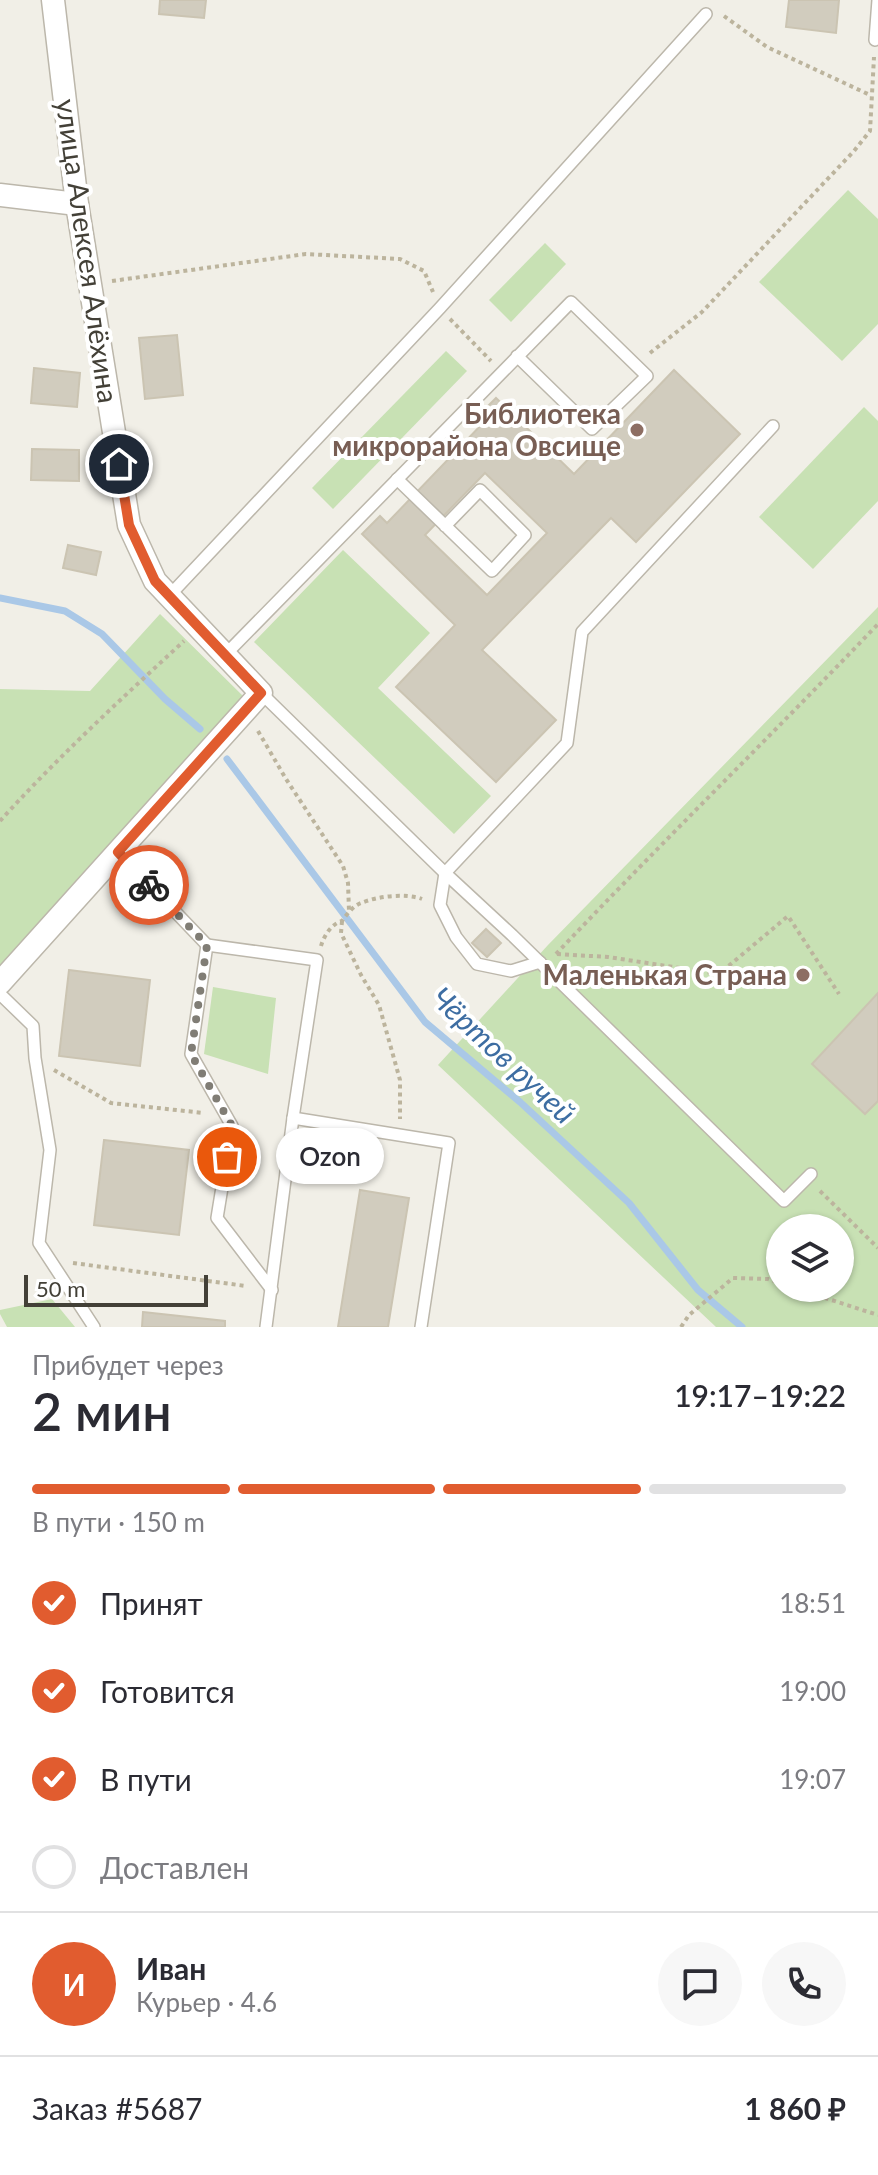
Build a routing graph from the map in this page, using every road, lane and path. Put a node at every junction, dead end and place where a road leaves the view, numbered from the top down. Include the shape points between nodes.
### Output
1 (53, 0) edge
2 (878, 0) edge
3 (706, 14) joint
4 (875, 40) joint
5 (872, 95) junction
6 (871, 105) junction
7 (878, 112) edge
8 (0, 195) edge
9 (77, 204) junction
10 (90, 284) junction
11 (440, 308) junction
12 (517, 356) junction
13 (636, 365) junction
14 (501, 372) junction
15 (773, 426) dead end
16 (397, 479) junction
17 (445, 526) junction
18 (169, 596) junction
19 (878, 624) edge
20 (199, 628) junction
21 (225, 655) junction
22 (254, 702) junction
23 (0, 821) edge
24 (118, 852) junction
25 (445, 873) junction
26 (440, 905) junction
27 (349, 911) junction
28 (342, 921) junction
29 (512, 935) junction
30 (207, 945) junction
31 (556, 954) junction
32 (317, 960) junction
33 (540, 962) junction
34 (0, 983) edge
35 (0, 994) edge
36 (839, 994) dead end
37 (35, 1058) junction
38 (224, 1112) junction
39 (293, 1118) junction
40 (401, 1135) junction
41 (809, 1176) joint
42 (878, 1248) edge
43 (50, 1260) junction
44 (766, 1279) edge
45 (272, 1290) junction
46 (838, 1302) edge
47 (878, 1315) edge
48 (94, 1327) edge
49 (266, 1327) edge
50 (421, 1327) edge
51 (681, 1327) edge

1 - 9 street, улица Алексея Алёхина
2 - 4 lane
3 - 5 path via 720,13 767,47
3 - 11 lane
4 - 5 path
5 - 6 path
6 - 7 path
6 - 13 path via 870,131 854,151 702,312
8 - 9 street
9 - 10 street, улица Алексея Алёхина
10 - 11 path via 306,254 400,259 424,271
10 - 18 street, улица Алексея Алёхина via 129,525 155,581
11 - 14 path
11 - 18 lane
12 - 13 lane via 571,302
12 - 13 lane via 592,429 647,376
12 - 14 lane
14 - 16 lane
15 - 25 lane via 582,632 567,743
16 - 17 lane
16 - 21 lane
17 - 17 lane via 492,571 525,535 480,490
18 - 20 street, улица Алексея Алёхина
19 - 31 path
20 - 21 street, улица Алексея Алёхина
20 - 23 path
21 - 22 street, улица Алексея Алёхина
22 - 24 street
22 - 25 lane
22 - 27 path via 286,779 343,866
24 - 30 lane
24 - 34 street
25 - 26 lane
25 - 29 lane
26 - 27 path via 415,897 388,897
26 - 33 lane via 477,964 511,971
27 - 28 path
28 - 32 path via 323,939
28 - 40 path via 341,933 379,1005 396,1065
29 - 31 path
29 - 33 lane
30 - 32 lane
30 - 38 lane via 191,1054
31 - 36 path via 719,974 788,916
32 - 39 lane
33 - 41 lane via 784,1201
35 - 37 lane via 33,1026
37 - 38 path via 111,1103
37 - 43 lane via 50,1150 39,1243
38 - 45 lane via 232,1126 217,1218
39 - 40 lane
39 - 45 lane
40 - 50 lane via 449,1143
41 - 42 path
43 - 45 path
43 - 48 lane
44 - 51 path via 733,1278
45 - 49 lane
46 - 47 path

